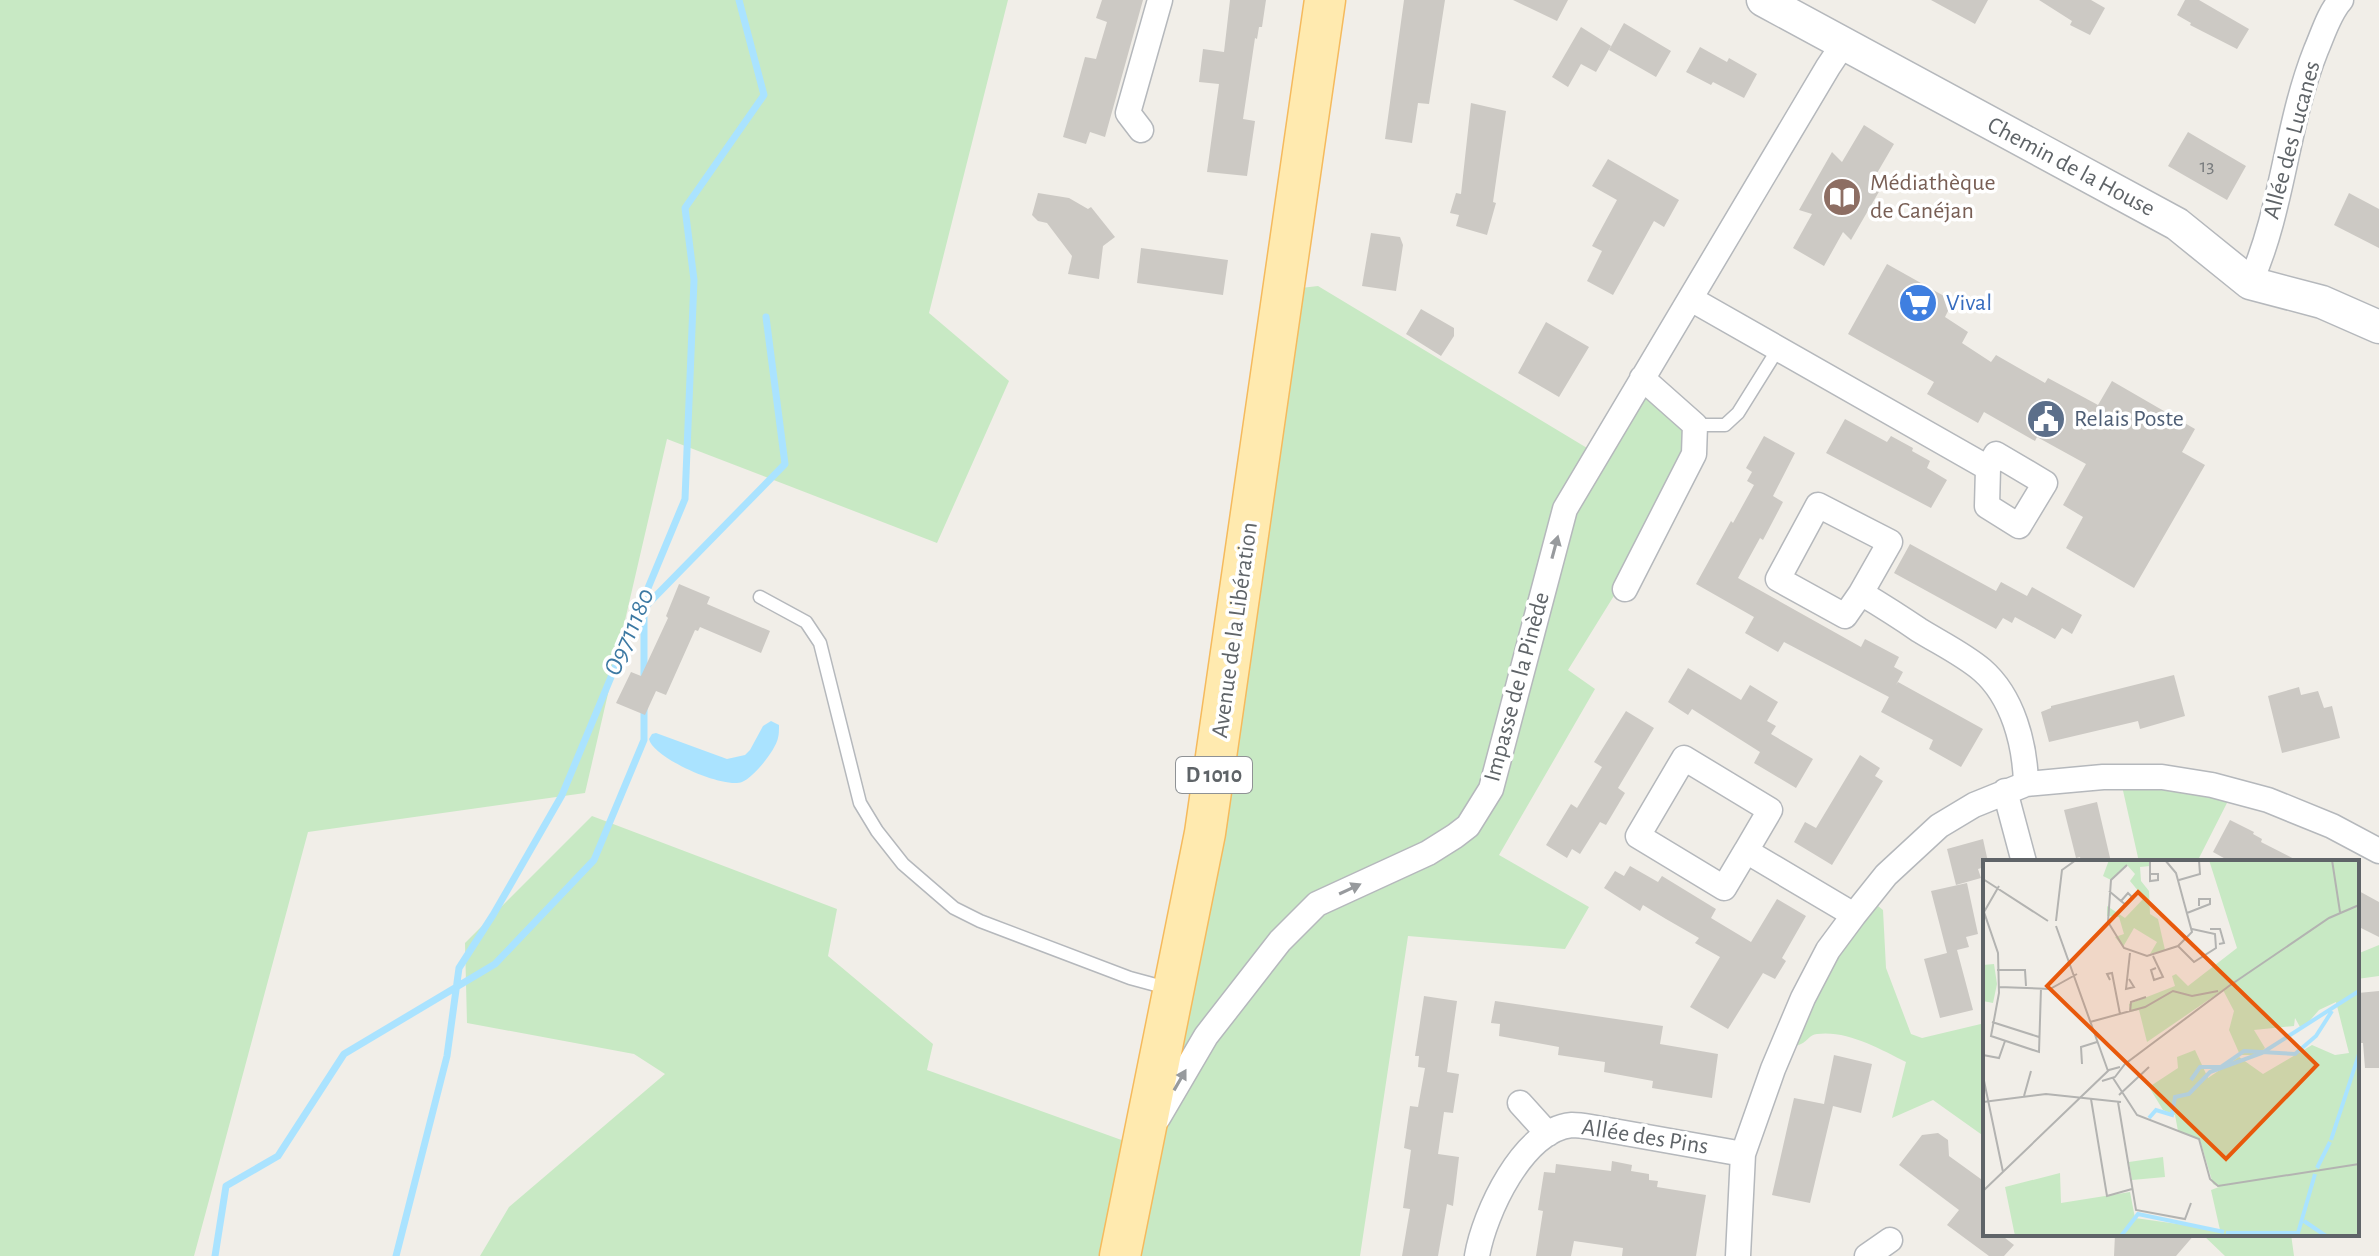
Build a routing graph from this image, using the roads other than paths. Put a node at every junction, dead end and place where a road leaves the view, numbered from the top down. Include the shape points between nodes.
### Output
1 (1160, 0) edge
2 (1325, 0) edge
3 (1763, 0) edge
4 (2341, 0) edge
5 (1844, 43) junction
6 (1141, 130) dead end
7 (2250, 283) junction
8 (1691, 299) junction
9 (2379, 327) edge
10 (1778, 349) junction
11 (1642, 378) junction
12 (1695, 425) junction
13 (1988, 468) dead end
14 (1625, 589) dead end
15 (1861, 593) junction
16 (760, 597) dead end
17 (2016, 787) junction
18 (1746, 851) junction
19 (2379, 851) edge
20 (2024, 860) edge
21 (1854, 915) junction
22 (1174, 989) junction
23 (1520, 1103) dead end
24 (1548, 1134) junction
25 (1141, 1147) junction
26 (1743, 1154) junction
27 (1890, 1240) dead end
28 (1120, 1256) edge
29 (1477, 1256) edge
30 (1738, 1256) edge
31 (1867, 1256) edge

1 - 6 street via 1128,113
2 - 22 main road, Avenue de la Libération / D 1010 via 1212,789
3 - 5 street, Chemin de la House
4 - 7 street, Allée des Lucanes via 2303,83 2263,255
5 - 7 street, Chemin de la House via 2177,224
5 - 8 street, Impasse de la Pinède
7 - 9 street, Chemin de la House via 2322,302
8 - 10 street
8 - 11 street, Impasse de la Pinède
10 - 12 lane via 1725,425
10 - 13 street
11 - 12 street
25 -> 11 street, Impasse de la Pinède via 1206,1036 1280,941 1317,904 1428,853 1468,826 1491,789 1565,509
12 - 14 street via 1694,454
15 - 15 street via 1890,542 1818,505 1778,579 1845,616
15 - 17 street via 1955,651 2000,690 2025,766
16 - 22 lane via 806,622 820,643 860,803 903,864 954,908 980,921 1130,978
17 - 19 street via 2103,777 2162,777 2212,785 2268,800
17 - 20 street
17 - 21 street via 1939,826 1886,875
18 - 18 street via 1724,888 1638,836 1684,758 1770,810
18 - 21 street
21 - 26 street via 1803,998
22 - 25 main road, Avenue de la Libération / D 1010
23 - 24 street
24 - 26 street, Allée des Pins via 1570,1125 1591,1127
24 - 29 street, Allée des Pins via 1527,1149 1512,1171
25 - 28 main road, Avenue de la Libération / D 1010
26 - 30 street
27 - 31 street

